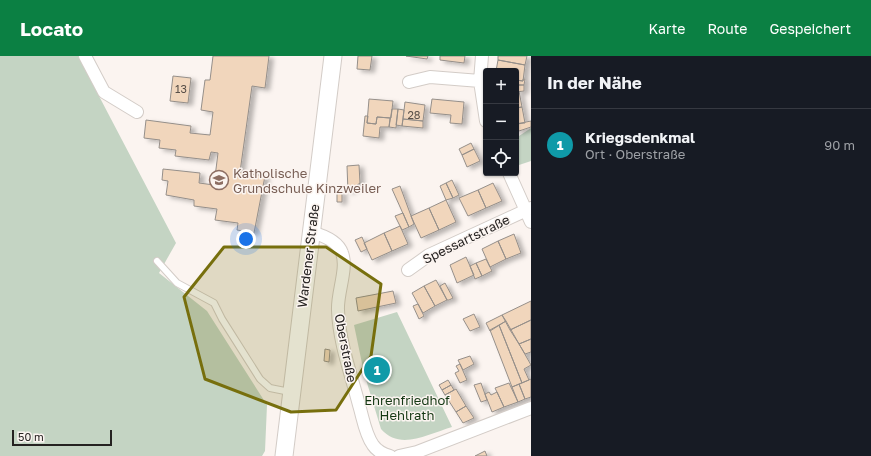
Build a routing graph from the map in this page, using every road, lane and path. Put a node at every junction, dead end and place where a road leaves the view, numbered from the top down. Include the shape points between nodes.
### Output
1 (85, 56) edge
2 (333, 56) edge
3 (482, 56) edge
4 (480, 81) junction
5 (409, 82) dead end
6 (483, 104) edge
7 (137, 112) dead end
8 (510, 176) edge
9 (529, 213) edge
10 (311, 232) junction
11 (157, 261) dead end
12 (408, 270) dead end
13 (292, 392) junction
14 (531, 408) edge
15 (383, 455) edge
16 (284, 456) edge
17 (399, 456) edge

1 - 7 street via 104,92
2 - 10 street, Wardener Straße
3 - 4 street
4 - 5 street via 430,77
4 - 6 street
8 - 9 street, Spessartstraße
9 - 12 street, Spessartstraße via 429,255
10 - 13 street, Wardener Straße
10 - 15 street, Oberstraße via 322,235 342,252 344,261 339,296 340,328 366,430 372,444
11 - 13 lane via 177,283 214,303 260,379 270,388
13 - 16 street, Wardener Straße
14 - 17 street via 417,452

